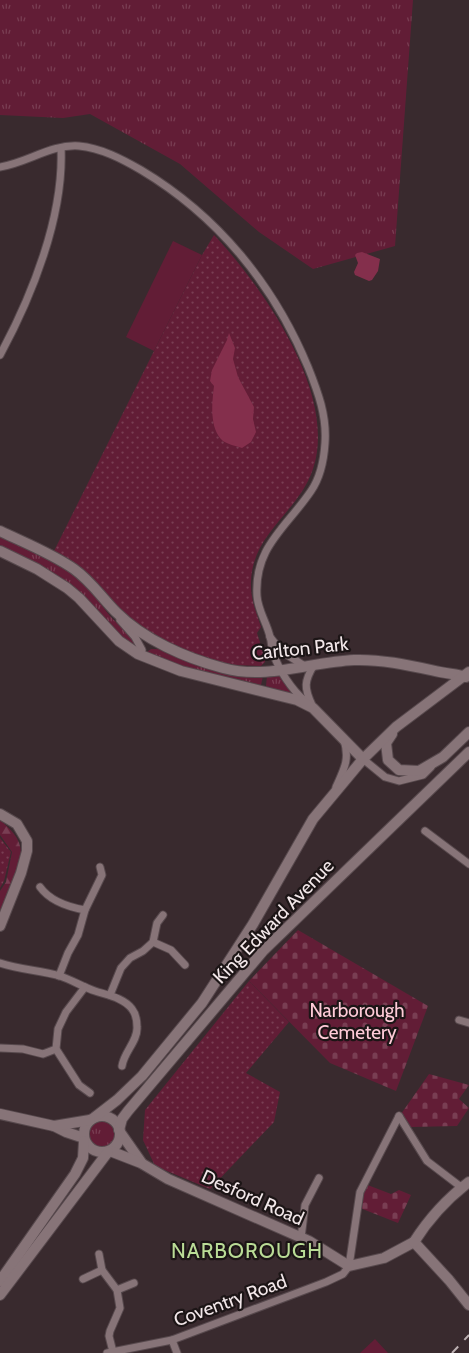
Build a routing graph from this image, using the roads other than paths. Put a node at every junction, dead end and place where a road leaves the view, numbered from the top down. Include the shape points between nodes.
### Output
1 (61, 148) junction
2 (0, 167) edge
3 (0, 355) edge
4 (0, 531) edge
5 (0, 551) edge
6 (109, 604) junction
7 (270, 637) junction
8 (142, 650) dead end
9 (309, 665) junction
10 (280, 670) junction
11 (468, 675) edge
12 (313, 708) junction
13 (396, 727) junction
14 (469, 732) edge
15 (343, 737) junction
16 (469, 752) edge
17 (443, 757) junction
18 (363, 759) junction
19 (332, 796) junction
20 (0, 814) edge
21 (425, 831) dead end
22 (469, 864) edge
23 (100, 867) dead end
24 (40, 886) dead end
25 (84, 910) junction
26 (163, 914) dead end
27 (152, 916) dead end
28 (157, 923) junction
29 (0, 926) edge
30 (153, 942) junction
31 (0, 963) edge
32 (185, 965) dead end
33 (59, 976) junction
34 (85, 987) junction
35 (110, 995) junction
36 (459, 1020) dead end
37 (469, 1023) edge
38 (0, 1048) edge
39 (56, 1049) junction
40 (122, 1066) dead end
41 (90, 1093) dead end
42 (0, 1114) edge
43 (93, 1119) junction
44 (54, 1126) junction
45 (120, 1131) junction
46 (84, 1140) junction
47 (109, 1151) junction
48 (141, 1163) junction
49 (319, 1178) dead end
50 (466, 1185) edge
51 (302, 1238) junction
52 (414, 1242) junction
53 (99, 1254) dead end
54 (349, 1266) junction
55 (102, 1270) junction
56 (83, 1279) dead end
57 (0, 1281) edge
58 (134, 1283) dead end
59 (117, 1290) junction
60 (0, 1295) edge
61 (469, 1305) edge
62 (172, 1340) junction
63 (110, 1353) edge
64 (177, 1353) edge

1 - 2 street
1 - 3 street via 62,171 47,241 26,302
1 - 7 street via 79,146 105,152 168,188 206,217 246,260 269,292 298,344 322,406 325,444 312,490 269,544 260,564 257,599
4 - 6 street, Carlton Park via 75,570
5 - 12 street, Carlton Park via 67,588 119,642 138,654 181,671 297,700
6 - 8 street
6 - 10 street, Carlton Park via 145,635 190,656 234,671
7 - 9 street via 281,651
7 - 10 street
9 - 10 street, Carlton Park
9 - 11 street, Carlton Park via 381,661
9 - 12 street via 306,693
10 - 12 street via 299,696
11 - 13 street, King Edward Avenue
12 - 15 street, Carlton Park
13 - 17 street via 386,742 388,760 399,770 419,771
13 - 18 street, King Edward Avenue
14 - 17 street
15 - 18 street, Carlton Park
15 - 19 street via 346,767
16 - 45 street, King Edward Avenue via 258,957 128,1111 122,1119
17 - 18 street, Carlton Park via 423,775 399,781 385,776
18 - 19 street, King Edward Avenue
19 - 43 street, King Edward Avenue via 313,819 253,924 202,1004 142,1076
20 - 29 street via 17,824 27,841 21,873
21 - 22 street
23 - 25 street via 105,876
24 - 25 street via 46,895
25 - 33 street via 78,935
26 - 28 street
27 - 28 street
28 - 30 street
30 - 32 street via 171,950
30 - 35 street via 121,968
31 - 33 street
33 - 34 street
34 - 35 street
34 - 39 street via 58,1029
35 - 40 street via 132,1008 136,1018 138,1030
36 - 37 street
38 - 39 street via 43,1054
39 - 41 street via 79,1085
42 - 44 street
43 - 44 street
43 - 45 street via 101,1116 113,1120
43 - 46 street via 84,1128
44 - 46 street
45 - 47 street, King Edward Avenue via 118,1143
45 - 48 street, Desford Road
46 - 47 street via 91,1150
46 - 57 street via 83,1158 75,1174
47 - 48 street, Desford Road
47 - 60 street, King Edward Avenue
48 - 51 street, Desford Road via 168,1179
49 - 51 street via 305,1205
50 - 52 street via 421,1230
50 - 54 street via 427,1161 399,1116 360,1192
51 - 54 street, Desford Road
52 - 54 street, Coventry Road via 384,1258
52 - 61 street
53 - 55 street
54 - 62 street, Coventry Road via 343,1274 326,1282
55 - 56 street
55 - 59 street
58 - 59 street
59 - 63 street via 120,1308 110,1331
62 - 63 street, Coventry Road
62 - 64 street

